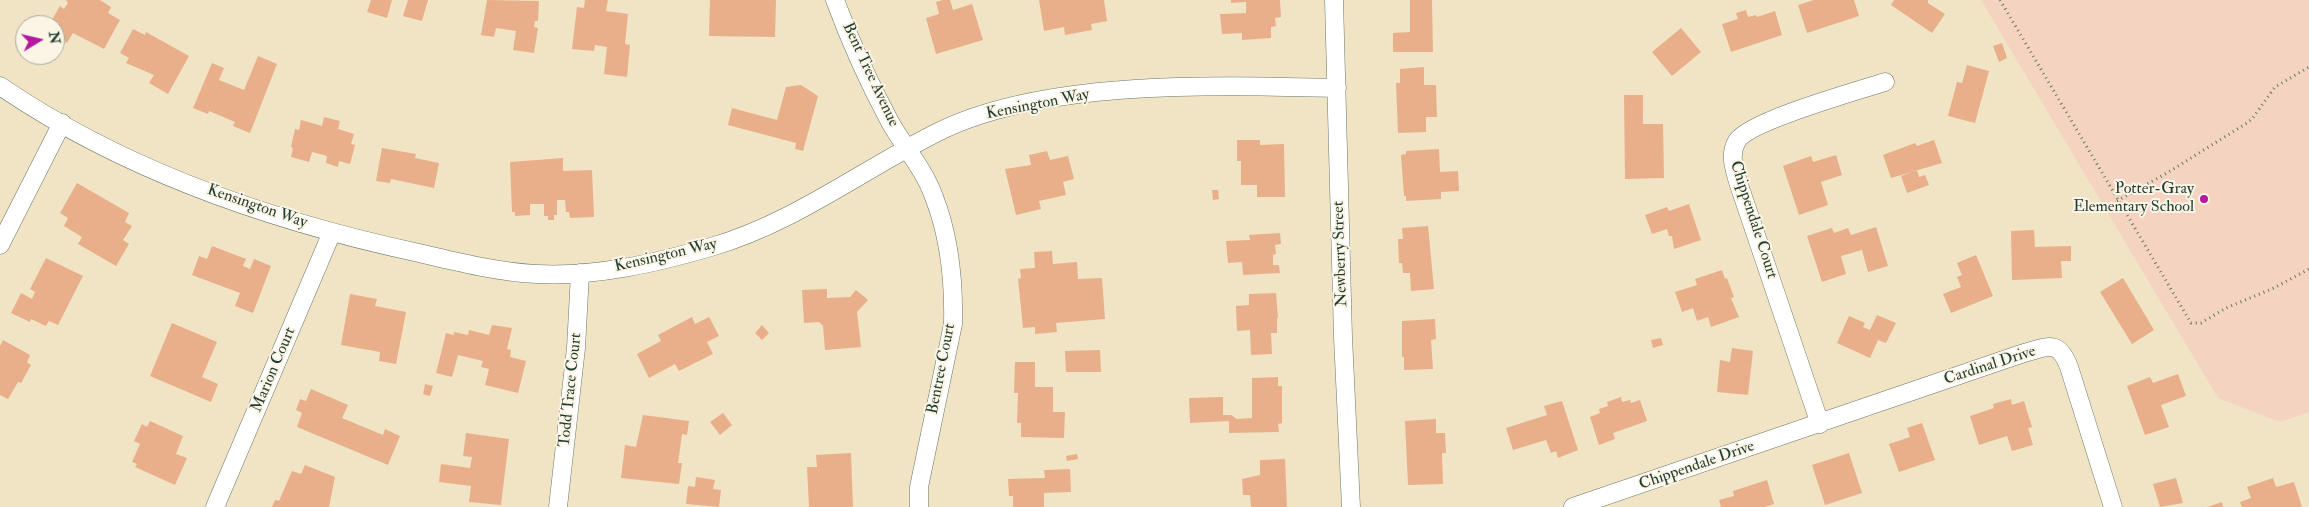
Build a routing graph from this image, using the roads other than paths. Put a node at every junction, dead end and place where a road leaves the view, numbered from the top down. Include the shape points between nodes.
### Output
1 (836, 0) edge
2 (1334, 0) edge
3 (1885, 82) dead end
4 (0, 86) edge
5 (1336, 88) junction
6 (62, 123) junction
7 (907, 149) junction
8 (332, 232) junction
9 (0, 245) edge
10 (580, 273) junction
11 (1820, 424) junction
12 (215, 507) edge
13 (558, 507) edge
14 (919, 507) edge
15 (1351, 507) edge
16 (1573, 507) edge
17 (2113, 507) edge

1 - 7 street, Bent Tree Avenue via 877,95
2 - 5 street, Newberry Street
3 - 11 street, Chippendale Court via 1756,126 1737,140 1732,151 1738,182
4 - 6 street, Kensington Way
5 - 7 street, Kensington Way via 1178,88 1059,98 970,119
5 - 15 street, Newberry Street
6 - 8 street, Kensington Way via 143,164 225,198
6 - 9 street
7 - 10 street, Kensington Way via 810,205 736,239 652,262
7 - 14 street, Bentree Court via 923,172 940,212 950,255 954,301 949,349 921,478
8 - 10 street, Kensington Way via 506,270 536,274
8 - 12 street, Marion Court
10 - 13 street, Todd Trace Court via 576,348
11 - 16 street, Chippendale Drive
11 - 17 street, Cardinal Drive via 2021,354 2058,348 2069,368

